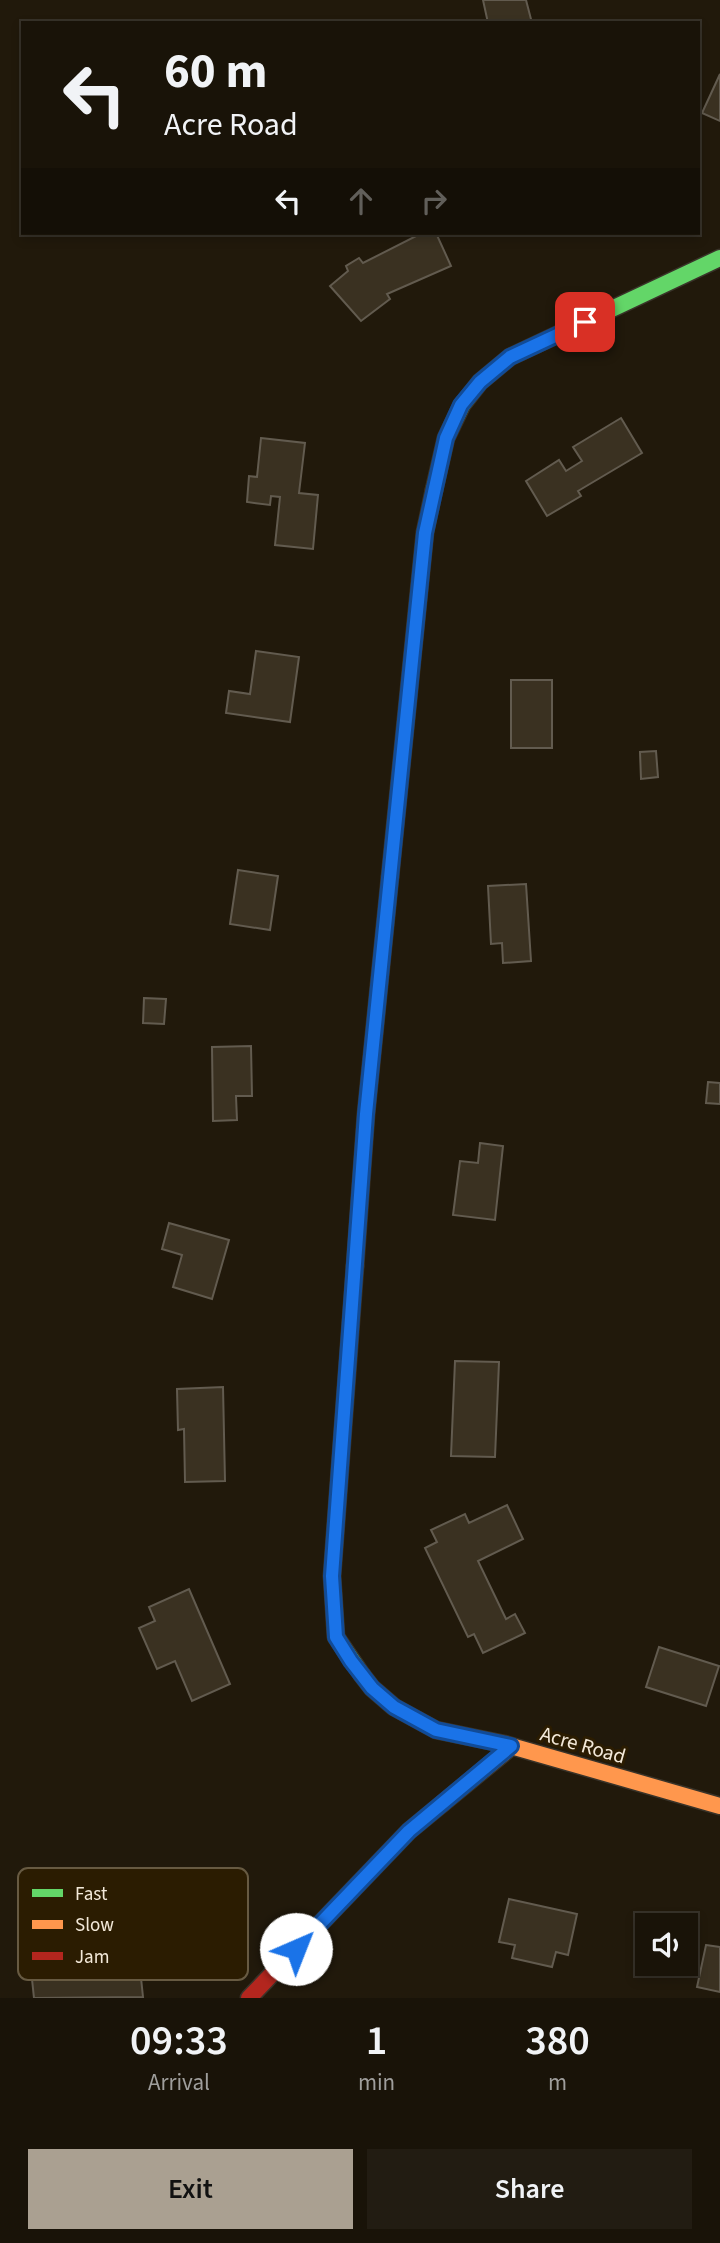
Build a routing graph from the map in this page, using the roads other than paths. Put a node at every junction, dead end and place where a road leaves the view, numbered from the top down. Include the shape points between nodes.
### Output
1 (720, 258) edge
2 (511, 1746) junction
3 (720, 1806) edge
4 (249, 1998) edge

1 - 2 street, Acre Road via 510,357 480,382 461,405 446,438 425,533 366,1114 332,1576 336,1637 372,1688 394,1707 436,1730
2 - 3 street, Acre Road
2 - 4 street via 409,1831

